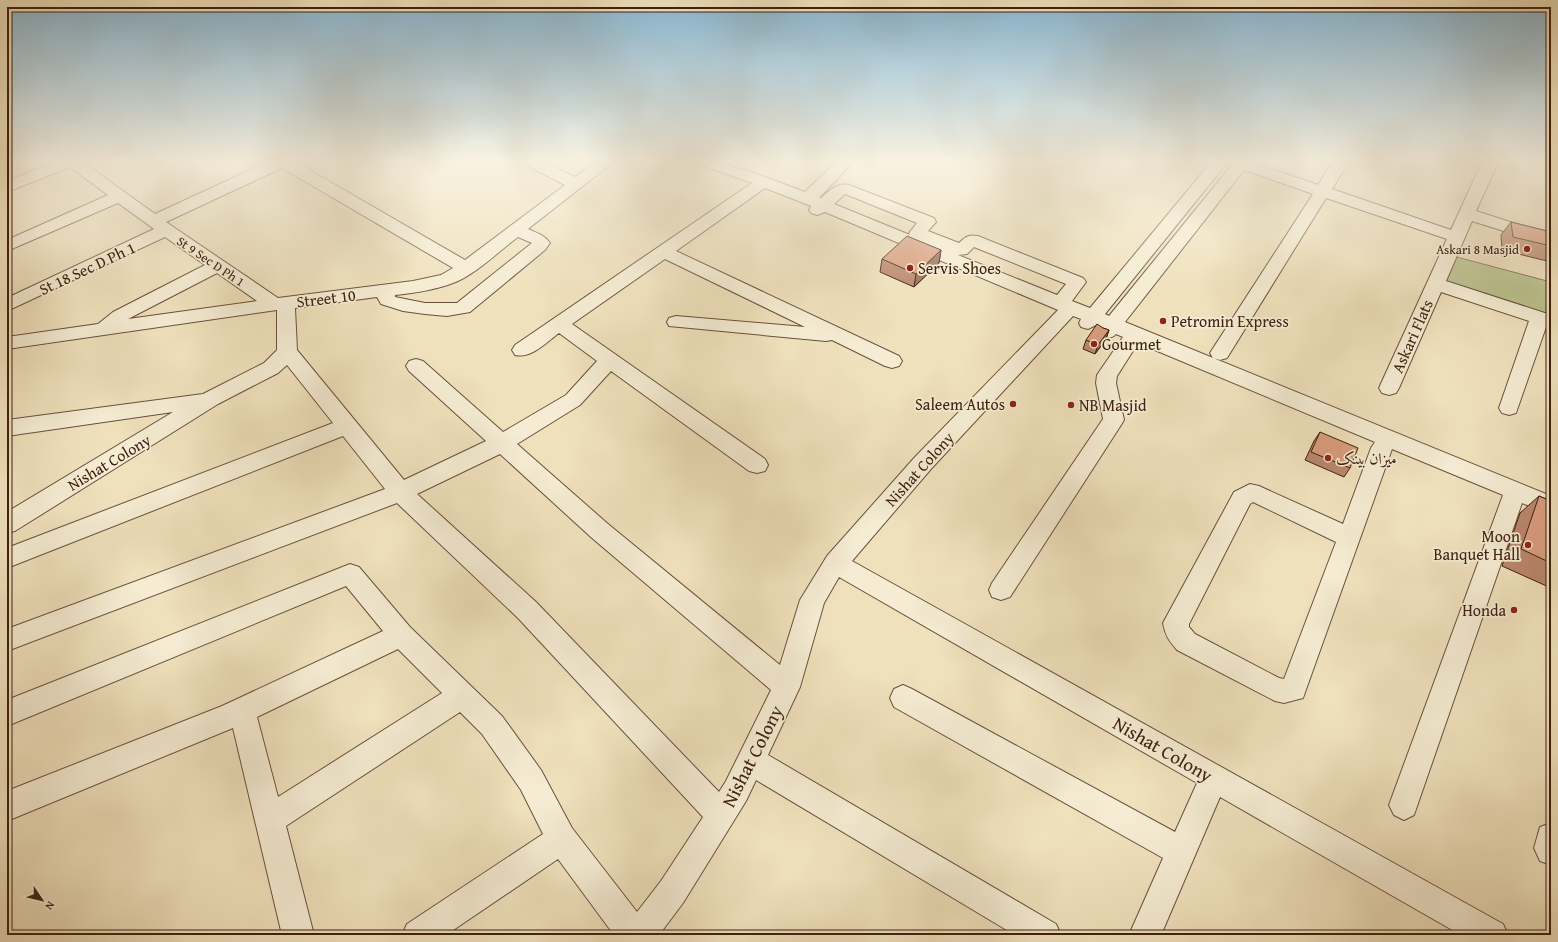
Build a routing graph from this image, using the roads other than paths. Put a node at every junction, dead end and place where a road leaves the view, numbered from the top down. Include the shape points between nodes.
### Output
1 (102, 204) edge
2 (131, 204) edge
3 (202, 204) edge
4 (357, 204) edge
5 (550, 204) edge
6 (733, 204) edge
7 (823, 204) edge
8 (825, 204) edge
9 (1185, 204) edge
10 (1206, 204) edge
11 (1314, 204) edge
12 (1360, 204) edge
13 (1472, 204) edge
14 (1468, 214) junction
15 (160, 226) junction
16 (1166, 228) junction
17 (517, 230) junction
18 (1184, 235) junction
19 (1458, 237) junction
20 (1551, 241) edge
21 (7, 246) edge
22 (935, 250) junction
23 (665, 252) junction
24 (217, 266) junction
25 (466, 268) junction
26 (1436, 284) junction
27 (385, 291) junction
28 (281, 304) junction
29 (7, 305) edge
30 (1074, 310) junction
31 (1546, 320) edge
32 (676, 322) dead end
33 (559, 324) junction
34 (106, 329) junction
35 (1110, 329) junction
36 (840, 336) junction
37 (1130, 341) junction
38 (7, 343) edge
39 (522, 350) dead end
40 (287, 351) junction
41 (1220, 354) dead end
42 (609, 360) junction
43 (892, 361) dead end
44 (416, 366) dead end
45 (1389, 388) dead end
46 (211, 399) junction
47 (1509, 408) dead end
48 (347, 426) junction
49 (7, 428) edge
50 (502, 443) junction
51 (1382, 448) junction
52 (757, 466) dead end
53 (400, 492) junction
54 (1511, 500) junction
55 (1551, 506) edge
56 (1551, 517) edge
57 (7, 524) edge
58 (1350, 538) junction
59 (7, 558) edge
60 (836, 563) junction
61 (1001, 590) dead end
62 (401, 635) junction
63 (7, 640) edge
64 (787, 687) junction
65 (463, 695) junction
66 (903, 698) dead end
67 (242, 710) junction
68 (7, 713) edge
69 (751, 761) junction
70 (1214, 778) junction
71 (1404, 805) dead end
72 (7, 806) edge
73 (721, 815) junction
74 (269, 820) junction
75 (1551, 838) edge
76 (561, 839) junction
77 (1551, 850) edge
78 (1182, 852) junction
79 (1150, 933) edge
80 (298, 935) edge
81 (418, 935) edge
82 (634, 935) edge
83 (639, 935) edge
84 (1045, 935) edge
85 (1492, 935) edge

1 - 21 street
2 - 15 street, St 9 Sec D Ph 1
3 - 15 street, St 18 Sec D Ph 1
4 - 25 street
5 - 17 street, Street 10
6 - 23 street
7 - 22 street
8 - 22 street via 920,230 917,233
9 - 16 street, Nishat Colony
10 - 18 street
11 - 41 street
12 - 19 street
13 - 14 street, Askari Flats
14 - 19 street, Askari Flats
14 - 20 street
15 - 24 street, St 9 Sec D Ph 1
15 - 29 street, St 18 Sec D Ph 1
16 - 18 street
16 - 30 street, Nishat Colony
17 - 25 street, Street 10
17 - 27 street via 541,243 463,308 450,310 398,304 387,300
18 - 35 street
19 - 26 street, Askari Flats
22 - 30 street
22 - 30 street via 963,248
23 - 33 street
23 - 36 street
24 - 28 street, St 9 Sec D Ph 1
24 - 34 street via 120,316 109,323
25 - 27 street, Street 10 via 447,279 431,284
26 - 31 street, Askari Flats
26 - 45 street, Askari Flats
27 - 28 street, Street 10
28 - 34 street, Street 10
28 - 40 street
30 - 35 street
30 - 60 street, Nishat Colony via 923,463
31 - 47 street, Askari Flats
32 - 36 street
33 - 39 street
33 - 42 street
34 - 38 street, Street 10
35 - 37 street
35 - 55 street
36 - 43 street
37 - 51 street
37 - 61 street via 1107,376 1106,383 1114,420
40 - 46 street, Nishat Colony via 270,368
40 - 48 street
42 - 50 street via 573,400
42 - 52 street
44 - 50 street
46 - 49 street, Nishat Colony
46 - 57 street, Nishat Colony
48 - 53 street
48 - 59 street
50 - 53 street
50 - 64 street via 600,531
51 - 54 street
51 - 58 street
53 - 63 street
53 - 73 street via 527,610
54 - 56 street
54 - 71 street
58 - 58 street via 1294,689 1274,689 1186,642 1177,632 1176,623 1242,498 1250,493
60 - 64 street, Nishat Colony via 812,600
60 - 70 street, Nishat Colony
62 - 65 street
62 - 67 street
62 - 68 street via 350,574
64 - 69 street, Nishat Colony
65 - 74 street
65 - 76 street via 492,725 531,780
66 - 78 street
67 - 72 street
67 - 74 street
69 - 73 street, Nishat Colony
69 - 84 street
70 - 78 street
70 - 85 street, Nishat Colony
73 - 83 street, Nishat Colony via 672,892
74 - 80 street
75 - 77 street
76 - 81 street
76 - 82 street
78 - 79 street

